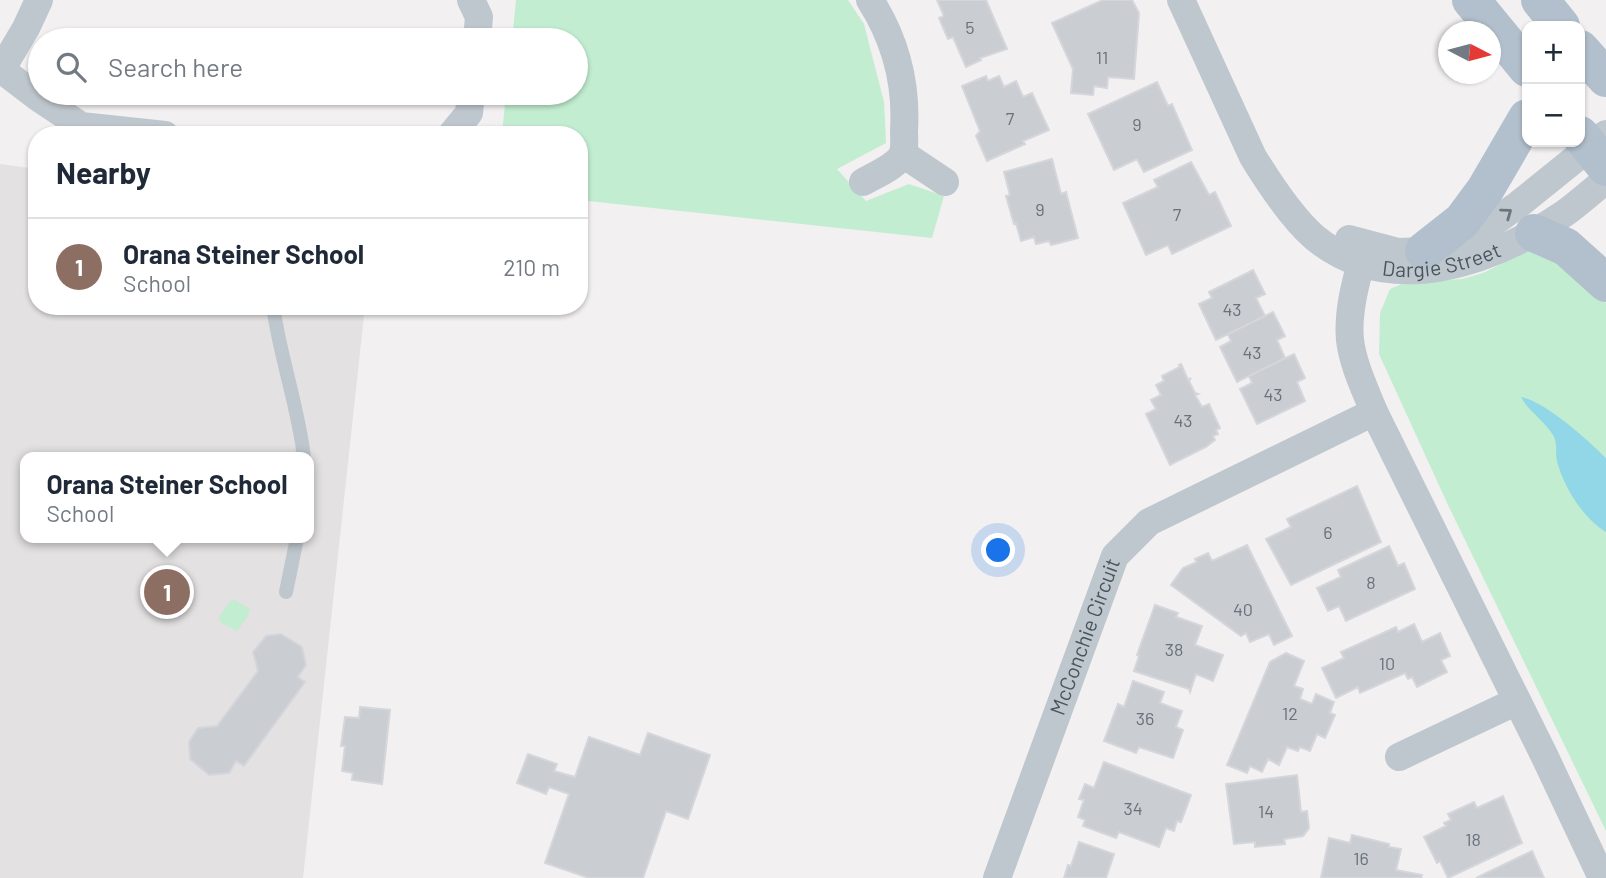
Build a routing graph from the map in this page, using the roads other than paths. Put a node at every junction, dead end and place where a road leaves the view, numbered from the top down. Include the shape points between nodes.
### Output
1 (38, 0) edge
2 (471, 0) edge
3 (870, 0) edge
4 (1181, 0) edge
5 (1471, 0) edge
6 (1540, 0) edge
7 (1558, 21) edge
8 (478, 28) edge
9 (1585, 55) edge
10 (1522, 62) edge
11 (1, 71) edge
12 (1606, 78) edge
13 (28, 90) edge
14 (50, 105) edge
15 (470, 105) edge
16 (89, 126) edge
17 (458, 126) edge
18 (1522, 127) edge
19 (1598, 153) edge
20 (903, 154) junction
21 (863, 182) dead end
22 (945, 182) dead end
23 (1534, 233) junction
24 (1424, 251) junction
25 (1363, 254) junction
26 (1606, 283) edge
27 (274, 315) edge
28 (1374, 412) junction
29 (303, 452) edge
30 (296, 543) edge
31 (286, 592) dead end
32 (1517, 701) junction
33 (1399, 757) dead end
34 (997, 878) edge
35 (1602, 878) edge

1 - 11 street
2 - 8 street via 479,17
3 - 20 street via 890,34 898,62 905,101
4 - 25 street, Dargie Street via 1265,177 1314,237 1335,251
5 - 10 main road
6 - 7 main road
9 - 12 main road
11 - 13 street
14 - 16 street
15 - 17 street
18 - 24 main road via 1462,221
19 - 23 street, Dargie Street via 1567,212
24 -> 19 street, Dargie Street via 1456,245 1482,231
20 - 21 street
20 - 22 street
23 - 25 street, Dargie Street via 1434,270 1408,272
23 - 26 main road via 1566,247
24 - 25 street, Dargie Street
25 - 28 street via 1349,322 1350,341
27 - 29 lane
28 - 32 street
28 - 34 street, McConchie Circuit via 1149,522 1115,556
30 - 31 lane
32 - 33 street
32 - 35 street

